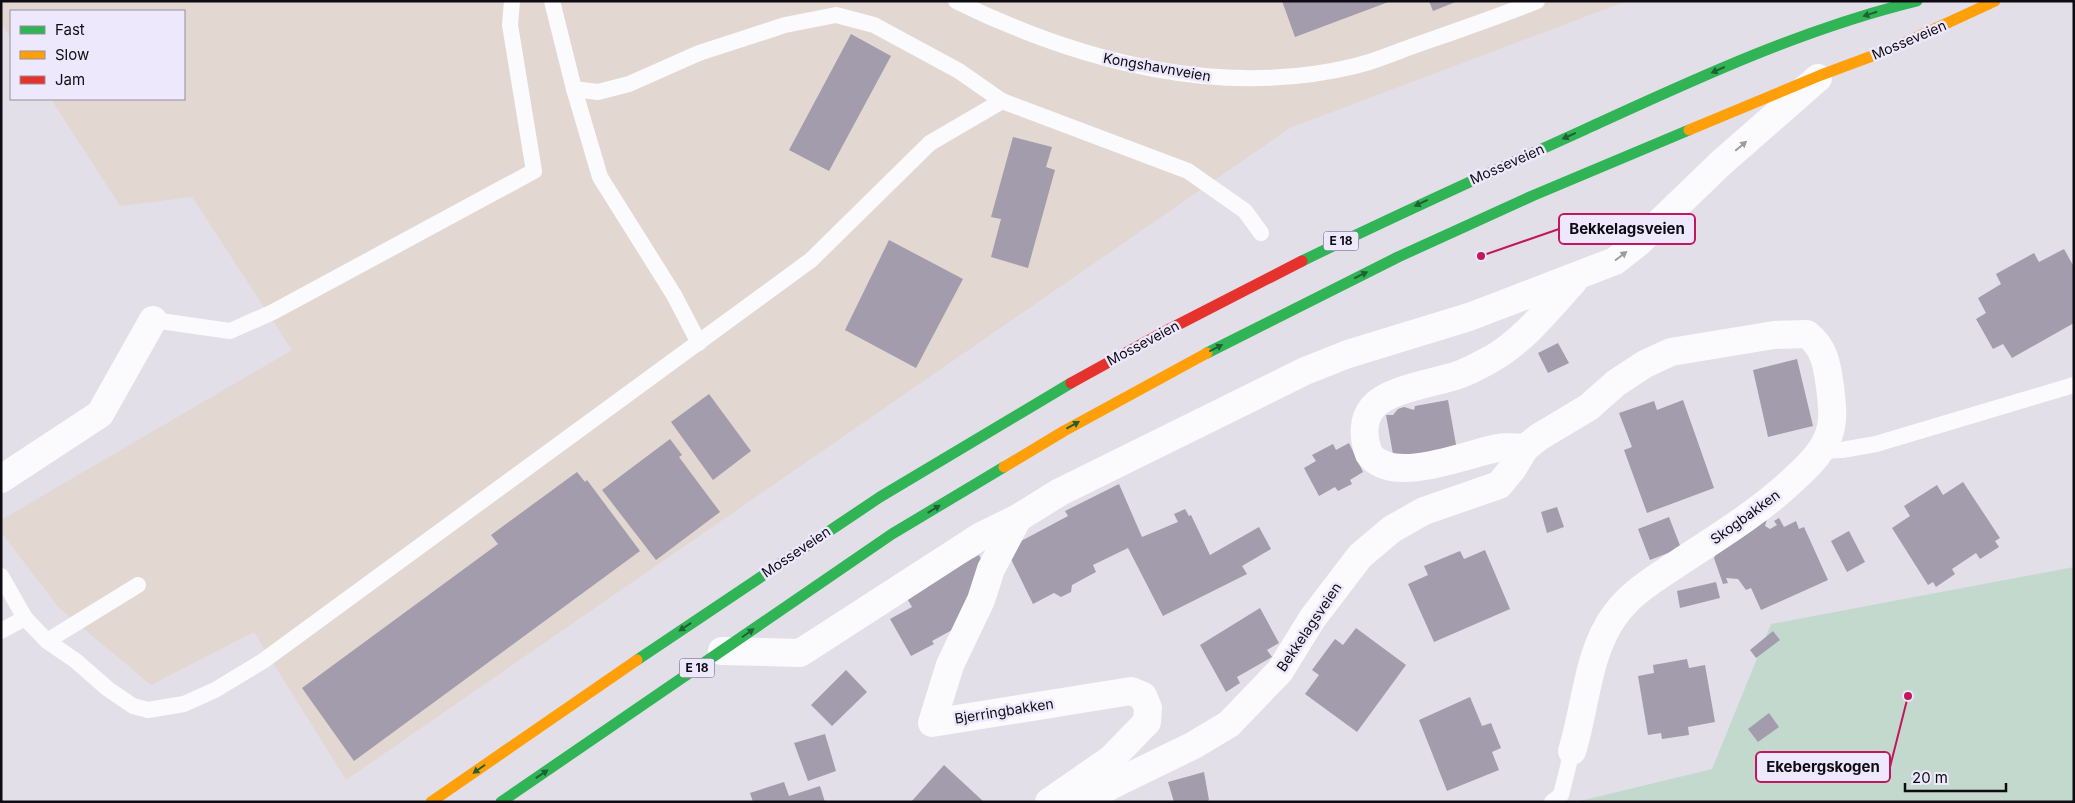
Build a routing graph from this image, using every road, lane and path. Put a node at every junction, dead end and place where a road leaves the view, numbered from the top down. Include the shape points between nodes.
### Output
1 (512, 1) edge
2 (552, 1) edge
3 (956, 1) edge
4 (1537, 1) edge
5 (1917, 1) edge
6 (1995, 1) edge
7 (1821, 75) junction
8 (574, 89) junction
9 (1002, 101) junction
10 (1261, 233) dead end
11 (1578, 277) junction
12 (153, 320) joint
13 (699, 343) junction
14 (2074, 384) edge
15 (1525, 448) junction
16 (1819, 451) junction
17 (1, 479) edge
18 (1018, 518) junction
19 (1, 576) edge
20 (138, 585) dead end
21 (24, 618) junction
22 (1, 631) edge
23 (47, 641) junction
24 (722, 651) junction
25 (1572, 751) joint
26 (431, 802) edge
27 (501, 802) edge
28 (1048, 802) edge
29 (1083, 802) edge
30 (1552, 802) edge

1 - 12 lane via 510,25 534,171 274,312 230,331
2 - 8 lane
3 - 4 lane, Kongshavnveien via 1034,36 1086,53 1186,75 1270,79 1356,66
5 -> 26 highway, Mosseveien / E 18 via 1818,31 1720,69 1381,222 1168,329 1035,403 873,501
6 - 7 highway, Mosseveien / E 18 via 1891,49
11 -> 7 street, Mosseveien via 1615,261 1638,244 1721,163
24 -> 7 highway, Mosseveien / E 18 via 892,534 1064,430 1191,361 1398,257 1523,200
8 - 9 lane via 598,92 629,84 699,53 785,25 836,15 874,25 959,71
8 - 13 lane via 600,177 674,295
9 - 10 lane via 1188,171 1245,211
9 - 13 lane via 930,143 811,260
11 - 15 street via 1530,329 1494,357 1460,374 1385,397 1367,415 1364,425 1369,454 1385,467 1425,466 1500,447
11 - 18 street, Mosseveien via 1469,317 1348,354 1305,372 1069,488
12 - 17 street via 100,414
13 - 23 lane via 263,662 215,690 184,704 148,710 133,706
14 - 16 lane via 1876,444
15 - 16 street, Bekkelagsveien via 1589,407 1616,383 1671,352 1774,335 1807,334 1818,342 1826,359 1833,408 1831,428
15 - 29 street, Bekkelagsveien via 1499,485 1424,511 1392,530 1360,556 1312,619 1280,671 1229,724
16 - 25 street, Skogbakken via 1785,488 1629,598 1615,615 1597,649
18 - 24 street, Mosseveien via 981,536 800,654
18 - 28 street, Bjerringbakken via 991,569 981,600 950,665 932,723 1131,691 1143,696 1148,708 1147,722 1111,759
19 - 21 lane
20 - 23 lane
21 - 22 lane
21 - 23 lane
27 -> 24 highway, Mosseveien / E 18
25 - 30 lane, Skogbakken via 1561,795

